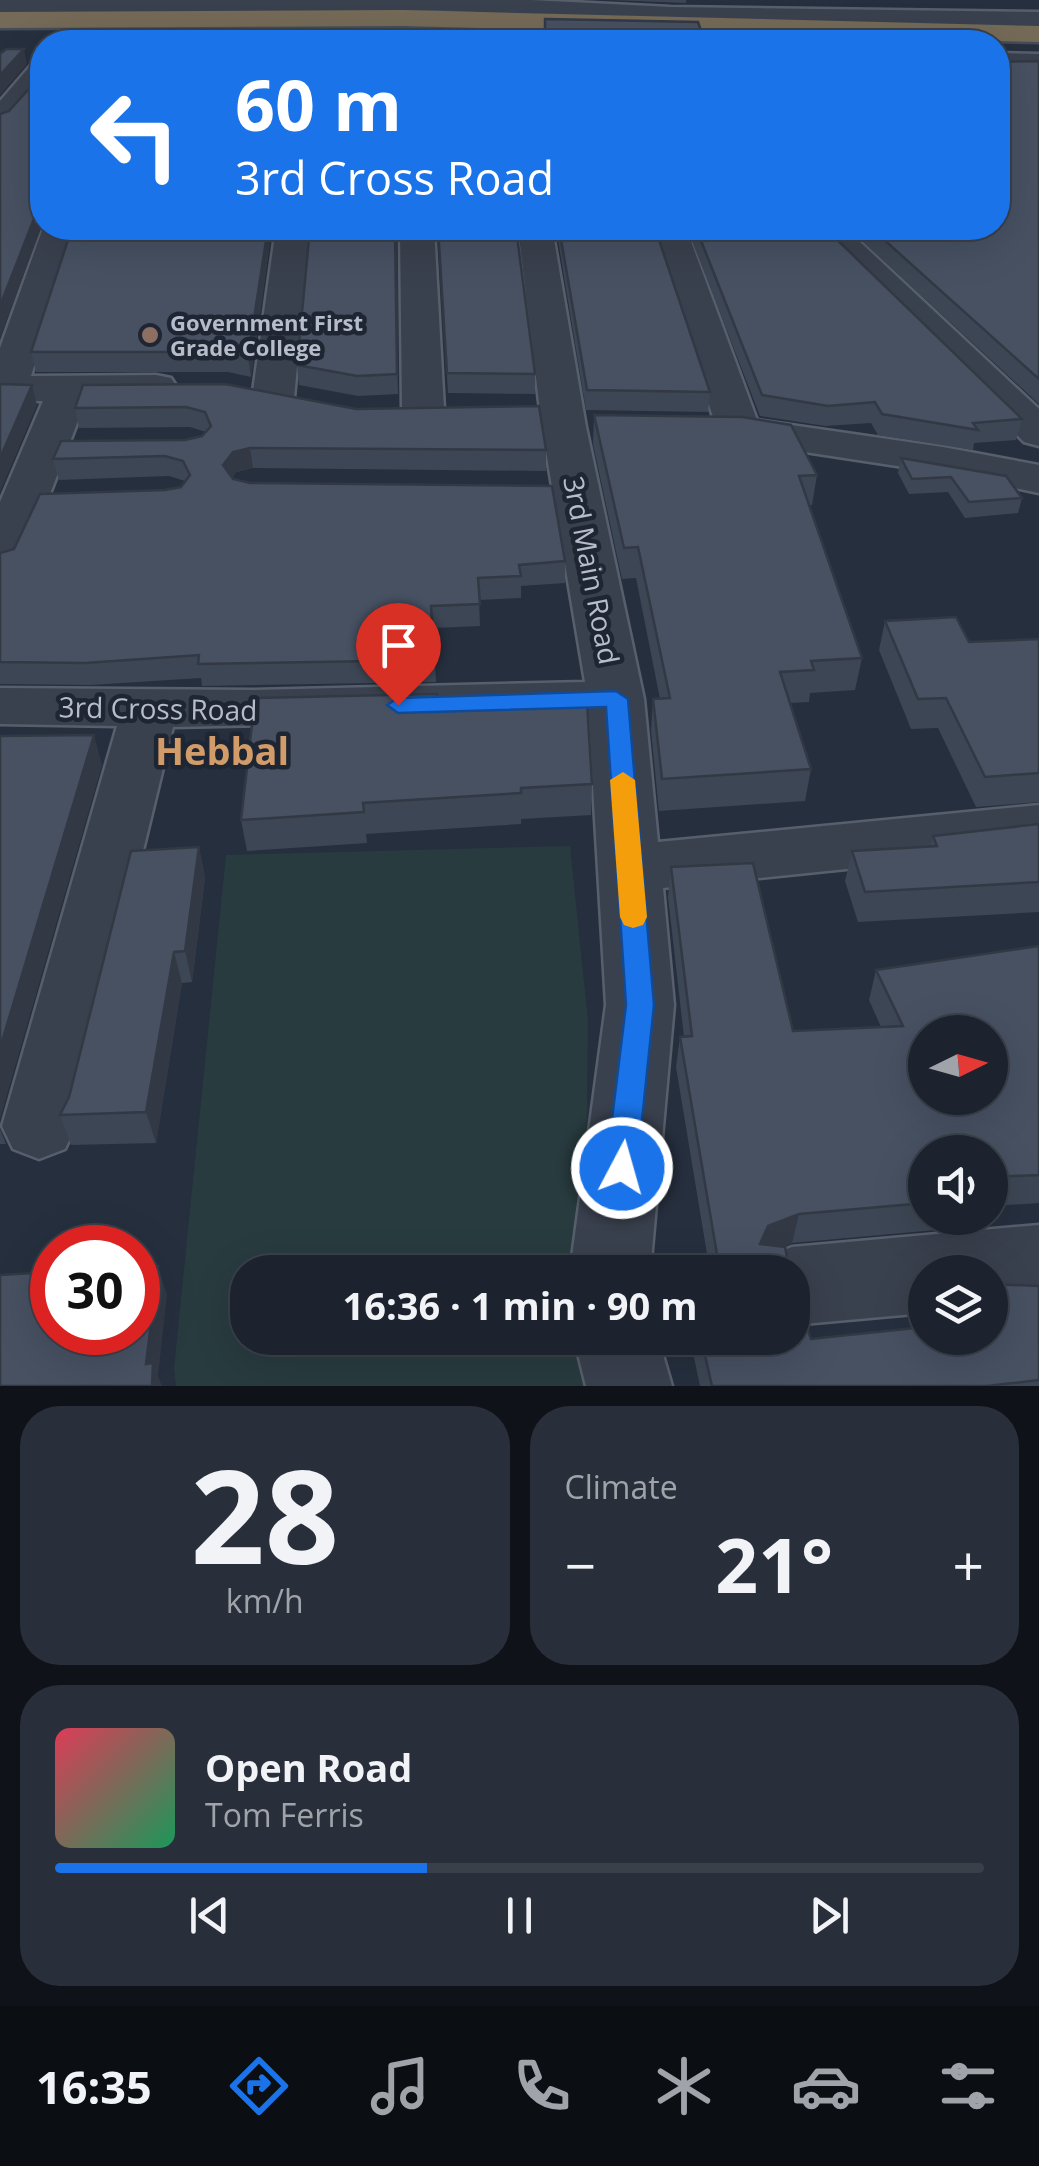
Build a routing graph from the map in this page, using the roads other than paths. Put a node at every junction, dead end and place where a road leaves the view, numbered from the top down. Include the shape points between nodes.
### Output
1 (452, 2) edge
2 (55, 3) edge
3 (0, 6) edge
4 (904, 9) edge
5 (0, 20) edge
6 (1039, 22) edge
7 (882, 29) junction
8 (871, 30) edge
9 (894, 30) edge
10 (913, 30) edge
11 (0, 32) edge
12 (30, 32) edge
13 (1010, 33) edge
14 (1039, 34) edge
15 (1010, 40) edge
16 (1039, 42) edge
17 (1010, 60) edge
18 (1039, 60) edge
19 (1010, 66) edge
20 (30, 67) edge
21 (1039, 86) edge
22 (0, 119) edge
23 (56, 240) edge
24 (293, 240) edge
25 (418, 240) edge
26 (537, 240) edge
27 (674, 240) edge
28 (838, 240) edge
29 (70, 387) junction
30 (3, 389) edge
31 (426, 410) edge
32 (682, 426) edge
33 (739, 429) junction
34 (1039, 433) edge
35 (0, 444) edge
36 (59, 444) junction
37 (1039, 479) edge
38 (78, 497) edge
39 (24, 498) junction
40 (0, 559) edge
41 (616, 699) junction
42 (0, 706) edge
43 (150, 708) junction
44 (1039, 827) edge
45 (629, 868) junction
46 (39, 1126) dead end
47 (612, 1255) edge
48 (1039, 1263) edge
49 (1008, 1266) edge
50 (908, 1276) edge
51 (810, 1284) edge
52 (621, 1355) edge
53 (630, 1386) edge

1 - 2 street
1 - 7 street
2 - 3 street
4 - 6 street
4 - 7 street
5 - 7 highway via 594,21
6 - 7 highway via 889,22
7 - 8 highway
7 - 9 highway
7 - 10 highway
11 - 12 highway
13 - 14 highway
15 - 16 highway
17 - 18 street
19 - 21 street
20 - 22 street
23 - 30 street
24 - 29 street via 290,401 208,388
25 - 31 street
26 - 41 street, 3rd Main Road via 563,419 557,489
27 - 33 street
28 - 34 street
29 - 30 street
29 - 36 street
32 - 33 street
33 - 37 street
35 - 36 street
36 - 39 street
38 - 39 street
39 - 40 street
41 - 43 street, 3rd Cross Road
41 - 45 street, 3rd Main Road
42 - 43 street, 3rd Cross Road
43 - 46 street
44 - 45 street
45 - 47 street, 3rd Main Road via 640,1005
48 - 49 street
50 - 51 street
52 - 53 street

